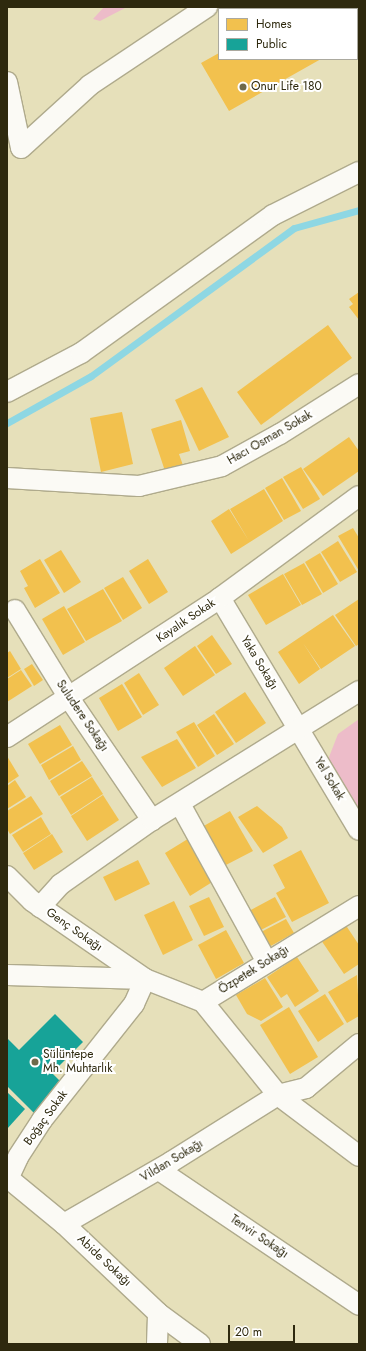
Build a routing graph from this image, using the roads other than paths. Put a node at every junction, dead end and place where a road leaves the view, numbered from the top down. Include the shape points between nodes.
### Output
1 (207, 7) edge
2 (7, 82) edge
3 (359, 172) edge
4 (7, 392) edge
5 (356, 392) edge
6 (7, 478) edge
7 (359, 496) edge
8 (220, 598) junction
9 (15, 610) dead end
10 (359, 691) edge
11 (69, 698) junction
12 (298, 728) junction
13 (7, 737) edge
14 (180, 804) junction
15 (152, 820) junction
16 (359, 830) edge
17 (7, 876) edge
18 (359, 906) edge
19 (40, 907) junction
20 (267, 962) junction
21 (7, 975) edge
22 (145, 979) junction
23 (203, 1002) junction
24 (359, 1044) edge
25 (278, 1095) junction
26 (359, 1156) edge
27 (159, 1170) junction
28 (8, 1179) edge
29 (64, 1224) junction
30 (359, 1305) edge
31 (158, 1313) junction
32 (157, 1344) edge
33 (200, 1344) edge

1 - 2 street via 90,85 21,148
3 - 4 street via 272,215 190,277 81,353
5 - 6 street, Hacı Osman Sokak via 222,466 138,486
7 - 8 street, Kayalık Sokak
8 - 11 street, Kayalık Sokak
8 - 12 street, Yaka Sokağı
9 - 11 street, Suludere Sokağı
10 - 12 street
11 - 13 street, Kayalık Sokak
11 - 15 street, Suludere Sokağı
12 - 14 street
12 - 16 street, Yel Sokak
14 - 15 street
14 - 20 street
15 - 19 street via 61,884
17 - 19 street, Genç Sokağı
18 - 20 street, Özpetek Sokağı
19 - 22 street, Genç Sokağı
20 - 23 street, Özpetek Sokağı
21 - 22 street
22 - 23 street
22 - 28 street, Boğaç Sokak via 134,1004 42,1120
23 - 25 street
24 - 25 street, Vildan Sokağı via 306,1088
25 - 26 street
25 - 27 street, Vildan Sokağı
27 - 29 street, Vildan Sokağı
27 - 30 street, Tenvir Sokağı
28 - 29 street, Abide Sokağı
29 - 31 street, Abide Sokağı
31 - 32 street
31 - 33 street, Abide Sokağı

